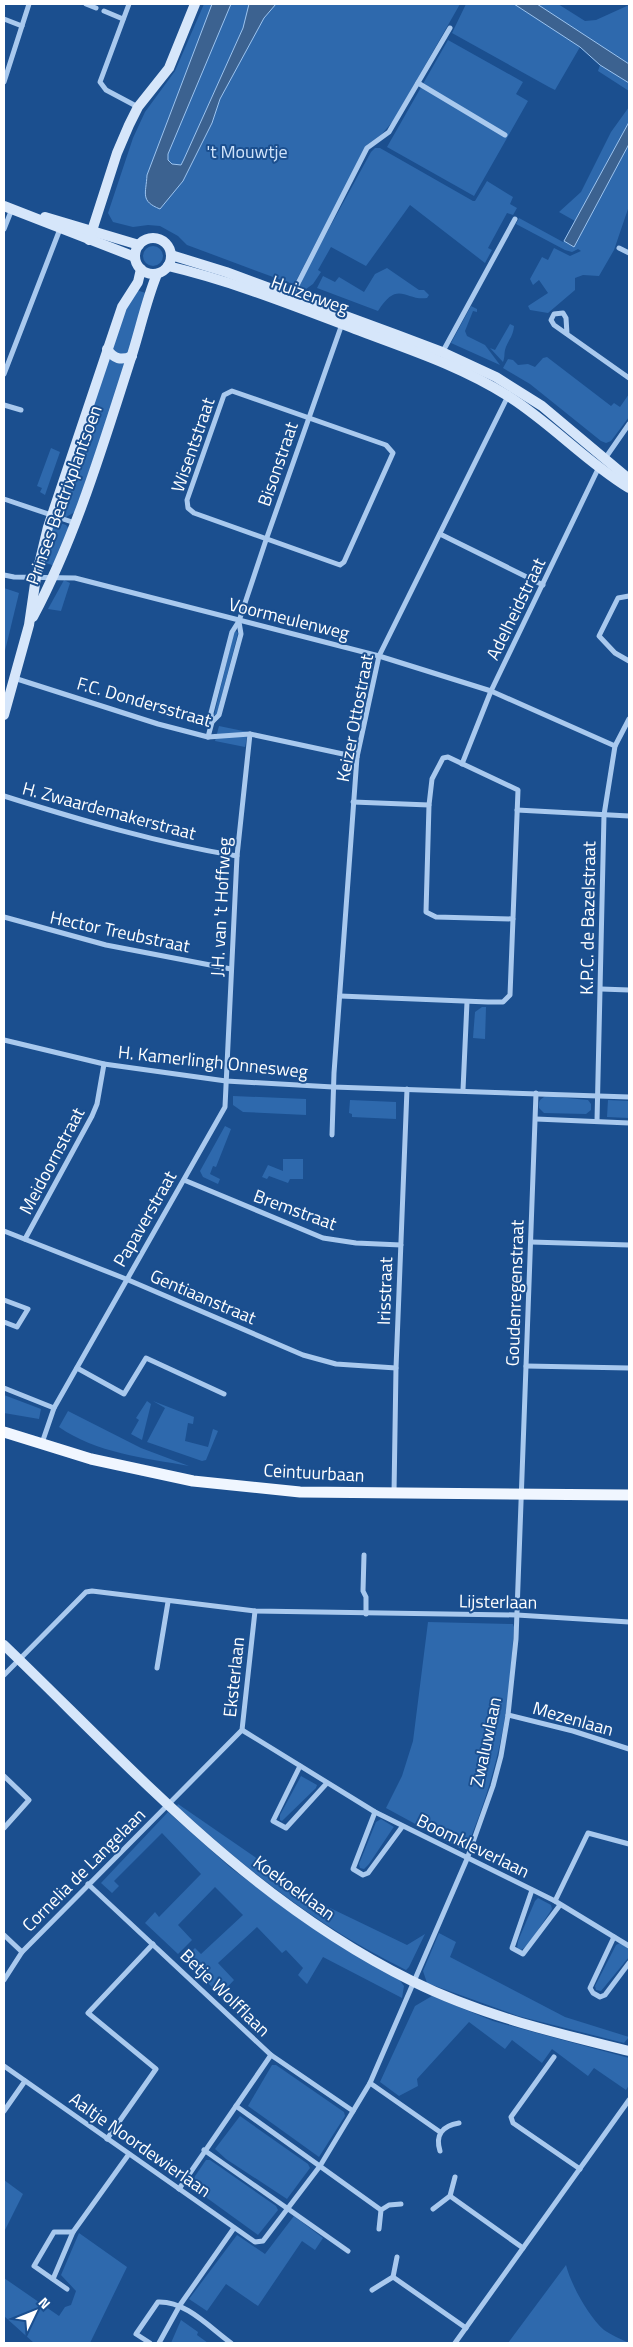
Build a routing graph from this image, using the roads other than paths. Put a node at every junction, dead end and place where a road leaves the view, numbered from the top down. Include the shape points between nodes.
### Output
1 (29, 4) edge
2 (86, 4) edge
3 (129, 4) edge
4 (196, 4) edge
5 (96, 8) dead end
6 (104, 11) dead end
7 (4, 19) edge
8 (123, 19) junction
9 (22, 26) junction
10 (450, 28) dead end
11 (4, 82) edge
12 (418, 83) junction
13 (138, 107) junction
14 (505, 135) dead end
15 (8, 207) edge
16 (515, 218) dead end
17 (4, 229) edge
18 (60, 229) junction
19 (92, 230) junction
20 (89, 240) junction
21 (140, 245) junction
22 (619, 248) dead end
23 (629, 254) edge
24 (171, 255) junction
25 (135, 257) junction
26 (168, 266) junction
27 (141, 269) junction
28 (157, 274) junction
29 (291, 297) junction
30 (344, 321) junction
31 (568, 334) dead end
32 (107, 349) junction
33 (132, 356) junction
34 (440, 356) junction
35 (4, 374) edge
36 (629, 378) edge
37 (519, 391) junction
38 (508, 396) junction
39 (4, 405) edge
40 (21, 410) dead end
41 (308, 418) junction
42 (629, 424) edge
43 (602, 463) junction
44 (629, 479) edge
45 (629, 488) edge
46 (4, 499) edge
47 (51, 515) junction
48 (75, 523) junction
49 (440, 534) junction
50 (266, 540) junction
51 (4, 575) edge
52 (36, 577) junction
53 (54, 578) junction
54 (542, 584) junction
55 (629, 596) edge
56 (239, 621) junction
57 (29, 625) junction
58 (379, 656) junction
59 (629, 661) edge
60 (13, 678) junction
61 (491, 691) junction
62 (4, 715) edge
63 (629, 719) edge
64 (212, 722) junction
65 (250, 734) junction
66 (208, 737) junction
67 (615, 746) junction
68 (357, 757) junction
69 (462, 764) junction
70 (4, 796) edge
71 (353, 802) junction
72 (429, 805) junction
73 (517, 810) junction
74 (604, 815) junction
75 (629, 816) edge
76 (237, 856) junction
77 (4, 917) edge
78 (513, 919) junction
79 (231, 969) junction
80 (601, 989) junction
81 (629, 990) edge
82 (340, 996) junction
83 (467, 1002) junction
84 (4, 1040) edge
85 (104, 1064) junction
86 (226, 1081) junction
87 (333, 1087) junction
88 (407, 1089) junction
89 (463, 1090) junction
90 (536, 1093) junction
91 (597, 1096) junction
92 (629, 1097) edge
93 (536, 1119) junction
94 (597, 1121) junction
95 (629, 1122) edge
96 (332, 1135) dead end
97 (184, 1180) junction
98 (4, 1231) edge
99 (25, 1239) junction
100 (531, 1242) junction
101 (401, 1245) junction
102 (629, 1245) edge
103 (126, 1279) junction
104 (4, 1300) edge
105 (4, 1322) edge
106 (526, 1366) junction
107 (77, 1368) junction
108 (396, 1368) junction
109 (629, 1368) edge
110 (4, 1388) edge
111 (224, 1394) dead end
112 (54, 1408) junction
113 (4, 1432) edge
114 (42, 1444) junction
115 (394, 1494) junction
116 (522, 1494) junction
117 (629, 1495) edge
118 (364, 1555) dead end
119 (168, 1602) junction
120 (255, 1611) junction
121 (366, 1614) junction
122 (517, 1615) junction
123 (629, 1622) edge
124 (4, 1645) edge
125 (19, 1660) junction
126 (157, 1668) dead end
127 (4, 1675) edge
128 (508, 1716) junction
129 (242, 1730) junction
130 (629, 1749) edge
131 (300, 1766) junction
132 (4, 1776) edge
133 (327, 1783) junction
134 (168, 1806) junction
135 (375, 1812) junction
136 (402, 1827) junction
137 (4, 1828) edge
138 (629, 1844) edge
139 (467, 1859) junction
140 (88, 1884) junction
141 (532, 1890) junction
142 (554, 1901) junction
143 (560, 1905) junction
144 (4, 1935) edge
145 (614, 1936) junction
146 (153, 1944) junction
147 (629, 1946) edge
148 (22, 1952) junction
149 (629, 1963) edge
150 (4, 1980) edge
151 (413, 1982) junction
152 (629, 2052) edge
153 (271, 2055) junction
154 (554, 2057) dead end
155 (4, 2066) edge
156 (24, 2081) junction
157 (370, 2082) junction
158 (629, 2100) edge
159 (236, 2106) junction
160 (353, 2110) junction
161 (4, 2112) edge
162 (459, 2123) dead end
163 (440, 2132) junction
164 (107, 2139) junction
165 (204, 2150) junction
166 (440, 2151) dead end
167 (129, 2154) junction
168 (320, 2166) junction
169 (580, 2169) junction
170 (455, 2178) dead end
171 (179, 2189) junction
172 (450, 2196) junction
173 (401, 2204) dead end
174 (288, 2209) junction
175 (433, 2209) dead end
176 (381, 2210) junction
177 (234, 2228) junction
178 (379, 2229) dead end
179 (73, 2232) junction
180 (263, 2241) joint
181 (523, 2248) junction
182 (348, 2251) dead end
183 (397, 2257) dead end
184 (393, 2277) junction
185 (53, 2279) junction
186 (67, 2289) dead end
187 (372, 2290) dead end
188 (180, 2305) junction
189 (466, 2328) junction
190 (150, 2343) edge
191 (159, 2343) edge
192 (231, 2343) edge
193 (455, 2343) edge

1 - 9 street
2 - 5 street
3 - 8 street
4 - 13 street via 169,68
6 - 8 street
7 - 9 street
8 - 13 street via 100,82 106,90
9 - 11 street
10 - 12 street, Huizerweg
12 - 14 street
12 - 29 street, Huizerweg via 389,132 367,148
13 - 19 street via 117,153
15 - 17 street
15 - 18 street
15 - 19 street
16 - 34 street
18 - 20 street
18 - 35 street
19 - 20 street
19 - 21 street
20 - 25 street
21 - 24 street via 145,240 159,240 165,243
21 - 25 street
22 - 23 street
24 - 26 street
24 - 29 street, Huizerweg
25 - 27 street
26 - 28 street
26 - 30 street, Huizerweg
27 - 28 street via 148,274
27 - 32 street, Prinses Beatrixplantsoen via 138,282 122,307
28 - 33 street, Prinses Beatrixplantsoen
29 - 30 street, Huizerweg
30 - 34 street, Huizerweg
30 - 41 street, Bisonstraat
31 - 36 street
32 - 33 street via 118,359
32 - 47 street, Prinses Beatrixplantsoen
33 - 48 street, Prinses Beatrixplantsoen
34 - 37 street, Huizerweg via 496,378
34 - 38 street, Huizerweg
37 - 38 street via 512,391
37 - 43 street, Huizerweg via 549,412
38 - 43 street, Huizerweg
38 - 49 street, Keizer Ottostraat
39 - 40 street
41 - 50 street, Bisonstraat
41 - 50 street, Wisentstraat via 232,391 224,395 187,500 188,508 194,513
41 - 50 street, Wisentstraat via 386,444 393,454 340,565
42 - 43 street, Adelheidstraat
43 - 44 street, Huizerweg
43 - 45 street, Huizerweg
43 - 54 street, Adelheidstraat
46 - 47 street
47 - 48 street
47 - 52 street, Prinses Beatrixplantsoen
48 - 53 street, Prinses Beatrixplantsoen
49 - 54 street
49 - 58 street, Keizer Ottostraat
50 - 56 street, Bisonstraat
51 - 52 street, Voormeulenweg
52 - 53 street, Voormeulenweg
52 - 57 street, Prinses Beatrixplantsoen
53 - 56 street, Voormeulenweg via 75,578
53 - 57 street, Prinses Beatrixplantsoen
54 - 61 street, Adelheidstraat
55 - 59 street via 618,598 599,636 615,653
56 - 58 street, Voormeulenweg
56 - 64 street via 232,632 211,712
56 - 64 street via 241,634 219,715
57 - 60 street
58 - 61 street, Voormeulenweg
58 - 68 street, Keizer Ottostraat
60 - 62 street
60 - 66 street, F.C. Dondersstraat
61 - 67 street, Voormeulenweg
61 - 69 street, Adelheidstraat
63 - 67 street, K.P.C. de Bazelstraat
64 - 66 street
65 - 66 street, F.C. Dondersstraat
65 - 68 street, F.C. Dondersstraat
65 - 76 street, J.H. van 't Hoffweg
67 - 74 street, K.P.C. de Bazelstraat
68 - 71 street, Keizer Ottostraat
69 - 72 street via 448,757 440,760 432,779
69 - 73 street via 515,787
70 - 76 street, H. Zwaardemakerstraat via 185,847
71 - 72 street
71 - 82 street, Keizer Ottostraat
72 - 78 street via 426,912 436,917
73 - 74 street
73 - 78 street
74 - 75 street
74 - 80 street, K.P.C. de Bazelstraat
76 - 79 street, J.H. van 't Hoffweg
77 - 79 street, Hector Treubstraat via 106,945
78 - 83 street via 510,995 503,1002
79 - 86 street, J.H. van 't Hoffweg
80 - 81 street
80 - 91 street, K.P.C. de Bazelstraat
82 - 83 street
82 - 87 street, Keizer Ottostraat
83 - 89 street
84 - 85 street, H. Kamerlingh Onnesweg
85 - 86 street, H. Kamerlingh Onnesweg
85 - 99 street, Meidoornstraat via 92,1116
86 - 87 street, H. Kamerlingh Onnesweg
86 - 97 street, Papaverstraat via 225,1107
87 - 88 street, H. Kamerlingh Onnesweg
87 - 96 street
88 - 89 street, H. Kamerlingh Onnesweg
88 - 101 street, Irisstraat
89 - 90 street, H. Kamerlingh Onnesweg
90 - 91 street, H. Kamerlingh Onnesweg
90 - 93 street, Goudenregenstraat
91 - 92 street, H. Kamerlingh Onnesweg
91 - 94 street, K.P.C. de Bazelstraat
93 - 94 street
93 - 100 street, Goudenregenstraat
94 - 95 street
97 - 101 street, Bremstraat via 323,1238 356,1244
97 - 103 street, Papaverstraat
98 - 99 street, Gentiaanstraat
99 - 103 street, Gentiaanstraat
100 - 102 street
100 - 106 street, Goudenregenstraat
101 - 108 street, Irisstraat
103 - 107 street, Papaverstraat
103 - 108 street, Gentiaanstraat via 303,1355 336,1364
104 - 105 street via 28,1309 17,1327
106 - 109 street
106 - 116 street, Goudenregenstraat
107 - 111 street via 124,1394 146,1358
107 - 112 street, Papaverstraat
108 - 115 street, Irisstraat
110 - 112 street
112 - 114 street, Papaverstraat
113 - 114 main road, Ceintuurbaan
114 - 115 main road, Ceintuurbaan via 91,1459 193,1482 300,1492
115 - 116 main road, Ceintuurbaan
116 - 117 main road, Ceintuurbaan
116 - 122 street, Zwaluwlaan
118 - 121 street
119 - 120 street, Lijsterlaan
119 - 125 street, Lijsterlaan via 86,1592
119 - 126 street
120 - 121 street, Lijsterlaan
120 - 129 street, Eksterlaan
121 - 122 street, Lijsterlaan
122 - 123 street, Lijsterlaan
122 - 128 street, Zwaluwlaan
124 - 125 street, Koekoeklaan
125 - 127 street
125 - 134 street, Koekoeklaan
128 - 130 street, Mezenlaan via 573,1731
128 - 139 street, Zwaluwlaan via 493,1786
129 - 131 street, Boomkleverlaan
129 - 134 street, Eksterlaan
131 - 133 street, Boomkleverlaan
131 - 133 street via 273,1821 286,1828
132 - 137 street via 29,1800
133 - 135 street, Boomkleverlaan
134 - 140 street, Cornelia de Langelaan
134 - 151 street, Koekoeklaan via 263,1888 329,1933
135 - 136 street, Boomkleverlaan
135 - 136 street, Boomkleverlaan via 353,1869 364,1875 368,1873
136 - 139 street, Boomkleverlaan
138 - 142 street via 588,1833
139 - 141 street, Boomkleverlaan
139 - 151 street, Zwaluwlaan
140 - 146 street, Betje Wolfflaan
140 - 148 street, Cornelia de Langelaan
141 - 142 street, Boomkleverlaan
141 - 143 street, Boomkleverlaan via 512,1948 523,1954
142 - 143 street, Boomkleverlaan
143 - 145 street, Boomkleverlaan
144 - 148 street
145 - 147 street, Boomkleverlaan
145 - 149 street via 590,1988 593,1994 605,1995
146 - 153 street, Betje Wolfflaan
146 - 164 street via 88,2013 156,2068
148 - 150 street, Cornelia de Langelaan
151 - 152 street, Koekoeklaan via 483,2010
151 - 157 street, Zwaluwlaan
153 - 159 street
153 - 160 street, Betje Wolfflaan
154 - 169 street via 511,2117 513,2123
155 - 156 street, Aaltje Noordewierlaan
156 - 161 street
156 - 164 street, Aaltje Noordewierlaan
157 - 160 street, Zwaluwlaan
157 - 163 street
158 - 169 street
159 - 165 street
159 - 168 street
160 - 168 street, Zwaluwlaan
162 - 163 street
163 - 166 street via 437,2142
164 - 167 street, Aaltje Noordewierlaan
165 - 171 street
165 - 174 street
167 - 171 street, Aaltje Noordewierlaan
167 - 179 street
168 - 174 street, Zwaluwlaan
168 - 176 street
169 - 181 street
170 - 172 street
171 - 177 street, Aaltje Noordewierlaan
172 - 175 street
172 - 181 street
173 - 176 street
174 - 180 street, Zwaluwlaan
174 - 182 street
176 - 178 street
177 - 180 street, Aaltje Noordewierlaan via 255,2242
177 - 188 street
179 - 185 street
179 - 185 street via 54,2232 34,2266
181 - 189 street
183 - 184 street
184 - 187 street
184 - 189 street
185 - 186 street
188 - 190 street via 158,2302 136,2334
188 - 191 street
188 - 192 street
189 - 193 street

